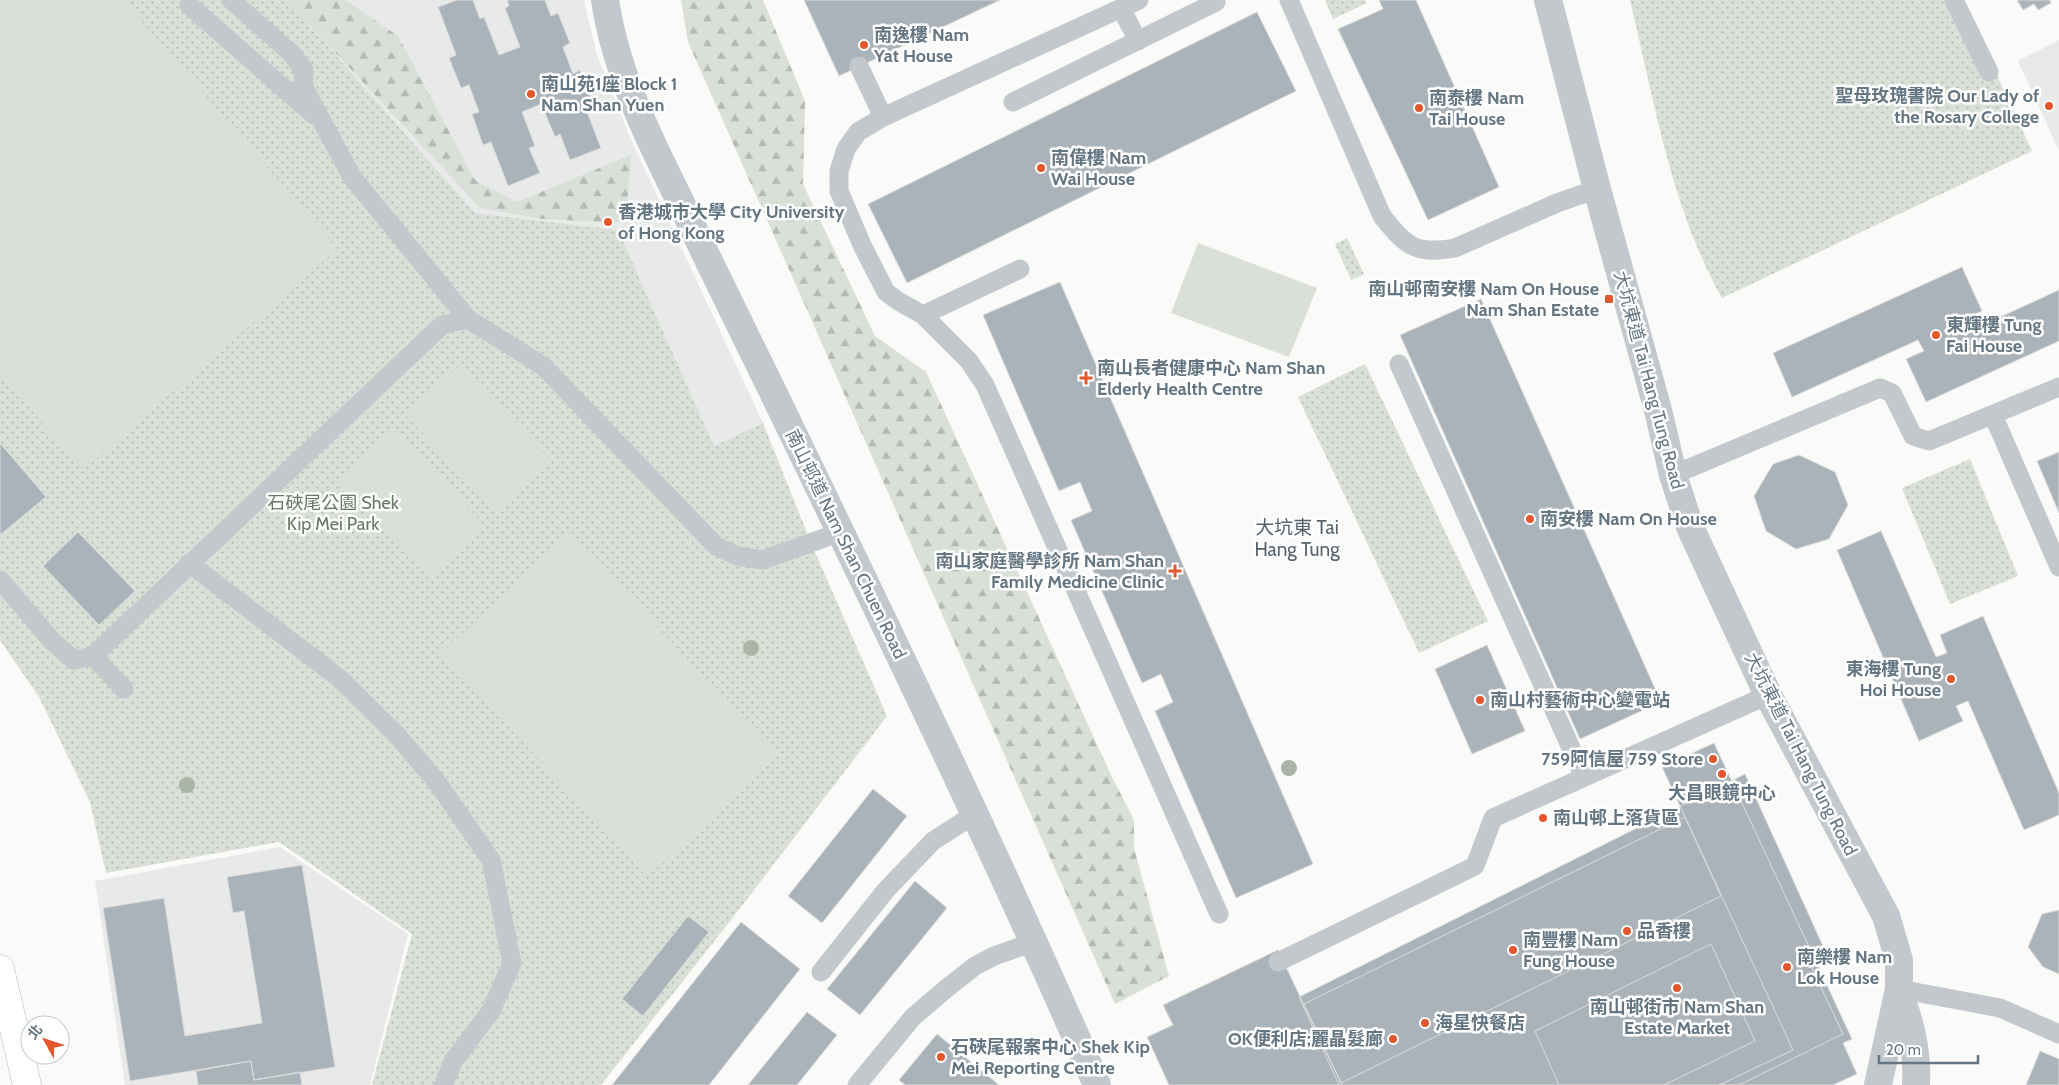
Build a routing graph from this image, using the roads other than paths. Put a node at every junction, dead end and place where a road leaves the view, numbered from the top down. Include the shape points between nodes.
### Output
1 (231, 0) edge
2 (605, 0) edge
3 (1139, 0) edge
4 (1289, 0) edge
5 (1548, 0) edge
6 (1954, 0) edge
7 (1216, 2) dead end
8 (190, 5) dead end
9 (1121, 8) junction
10 (1138, 40) junction
11 (859, 66) dead end
12 (1989, 72) dead end
13 (1013, 102) dead end
14 (882, 117) junction
15 (321, 120) junction
16 (1597, 189) junction
17 (1020, 269) dead end
18 (924, 315) junction
19 (468, 318) junction
20 (1399, 364) dead end
21 (2059, 387) edge
22 (1993, 415) junction
23 (1673, 475) junction
24 (840, 532) junction
25 (189, 564) junction
26 (2059, 567) edge
27 (0, 580) edge
28 (93, 656) junction
29 (124, 689) dead end
30 (1768, 695) junction
31 (1584, 777) junction
32 (974, 814) junction
33 (1220, 914) dead end
34 (1034, 942) junction
35 (1278, 962) dead end
36 (0, 969) edge
37 (821, 972) dead end
38 (1899, 989) junction
39 (2059, 1034) edge
40 (27, 1085) edge
41 (443, 1085) edge
42 (857, 1085) edge
43 (1097, 1085) edge
44 (1878, 1085) edge
45 (1916, 1085) edge

1 - 15 lane via 292,54 304,70 303,86
2 - 24 street, 南山邨道 Nam Shan Chuen Road via 610,30 640,120
3 - 9 lane
4 - 16 lane via 1382,216 1411,247 1436,251 1454,248
5 - 16 street, 大坑東道 Tai Hang Tung Road
6 - 12 lane
7 - 10 lane
8 - 15 lane
9 - 10 lane
9 - 14 lane
10 - 13 lane
11 - 14 lane
14 - 18 lane via 858,132 846,149 839,171 839,191 886,292
15 - 19 lane via 352,177
16 - 23 street, 大坑東道 Tai Hang Tung Road
17 - 18 lane
18 - 33 lane via 969,361 985,385
19 - 24 lane via 542,366 716,546 737,556 762,560
19 - 25 lane via 442,325
20 - 31 lane
21 - 22 lane
22 - 23 lane via 1929,441 1913,436 1892,393 1880,388
22 - 26 lane
23 - 30 street, 大坑東道 Tai Hang Tung Road via 1690,528
24 - 32 street, 南山邨道 Nam Shan Chuen Road
25 - 28 lane
25 - 41 lane via 339,678 396,734 436,781 491,860 512,962 491,1011 454,1060
27 - 28 lane via 53,642 74,660
28 - 29 lane
30 - 31 lane
30 - 38 street, 大坑東道 Tai Hang Tung Road via 1886,916 1899,960
31 - 35 lane via 1493,818 1475,866
32 - 34 street, 南山邨道 Nam Shan Chuen Road
32 - 37 lane via 933,842 906,869
34 - 42 lane via 975,966 947,988 913,1017
34 - 43 street, 南山邨道 Nam Shan Chuen Road
36 - 40 main road
38 - 39 lane via 2000,1008
38 - 44 street, 大坑東道 Tai Hang Tung Road
38 - 45 street, 大坑東道 Tai Hang Tung Road via 1914,1040

